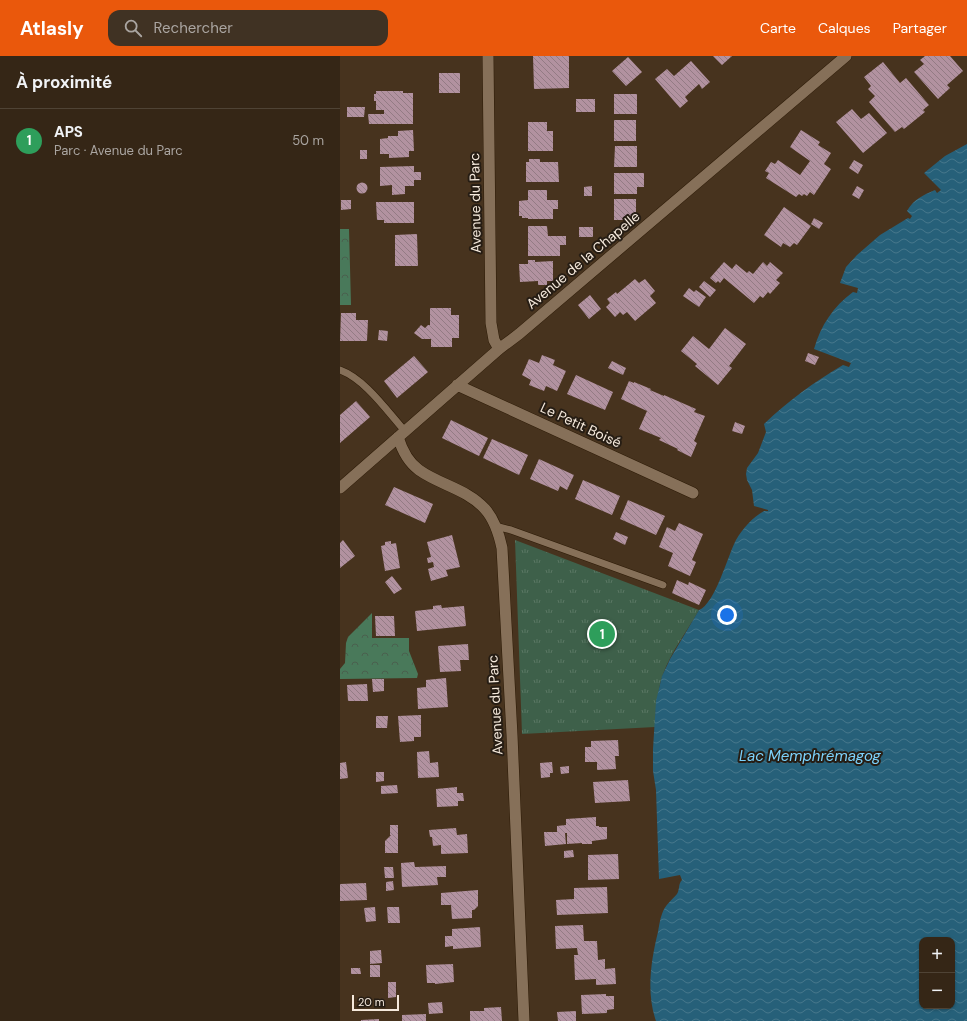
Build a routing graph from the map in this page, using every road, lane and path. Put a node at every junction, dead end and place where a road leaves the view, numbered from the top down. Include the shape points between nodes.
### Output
1 (488, 56) edge
2 (846, 56) edge
3 (499, 349) junction
4 (340, 370) edge
5 (457, 385) junction
6 (401, 434) junction
7 (340, 488) edge
8 (693, 493) dead end
9 (495, 526) junction
10 (663, 585) dead end
11 (524, 1021) edge

1 - 3 street, Avenue du Parc via 491,323 494,340
2 - 3 street, Avenue de la Chapelle
3 - 5 street, Avenue de la Chapelle
4 - 6 lane via 362,382
5 - 6 street, Avenue de la Chapelle
5 - 8 street, Le Petit Boisé
6 - 7 street, Avenue de la Chapelle
6 - 9 street, Avenue du Parc via 406,456 419,470 474,499
9 - 10 lane
9 - 11 street, Avenue du Parc via 502,548

